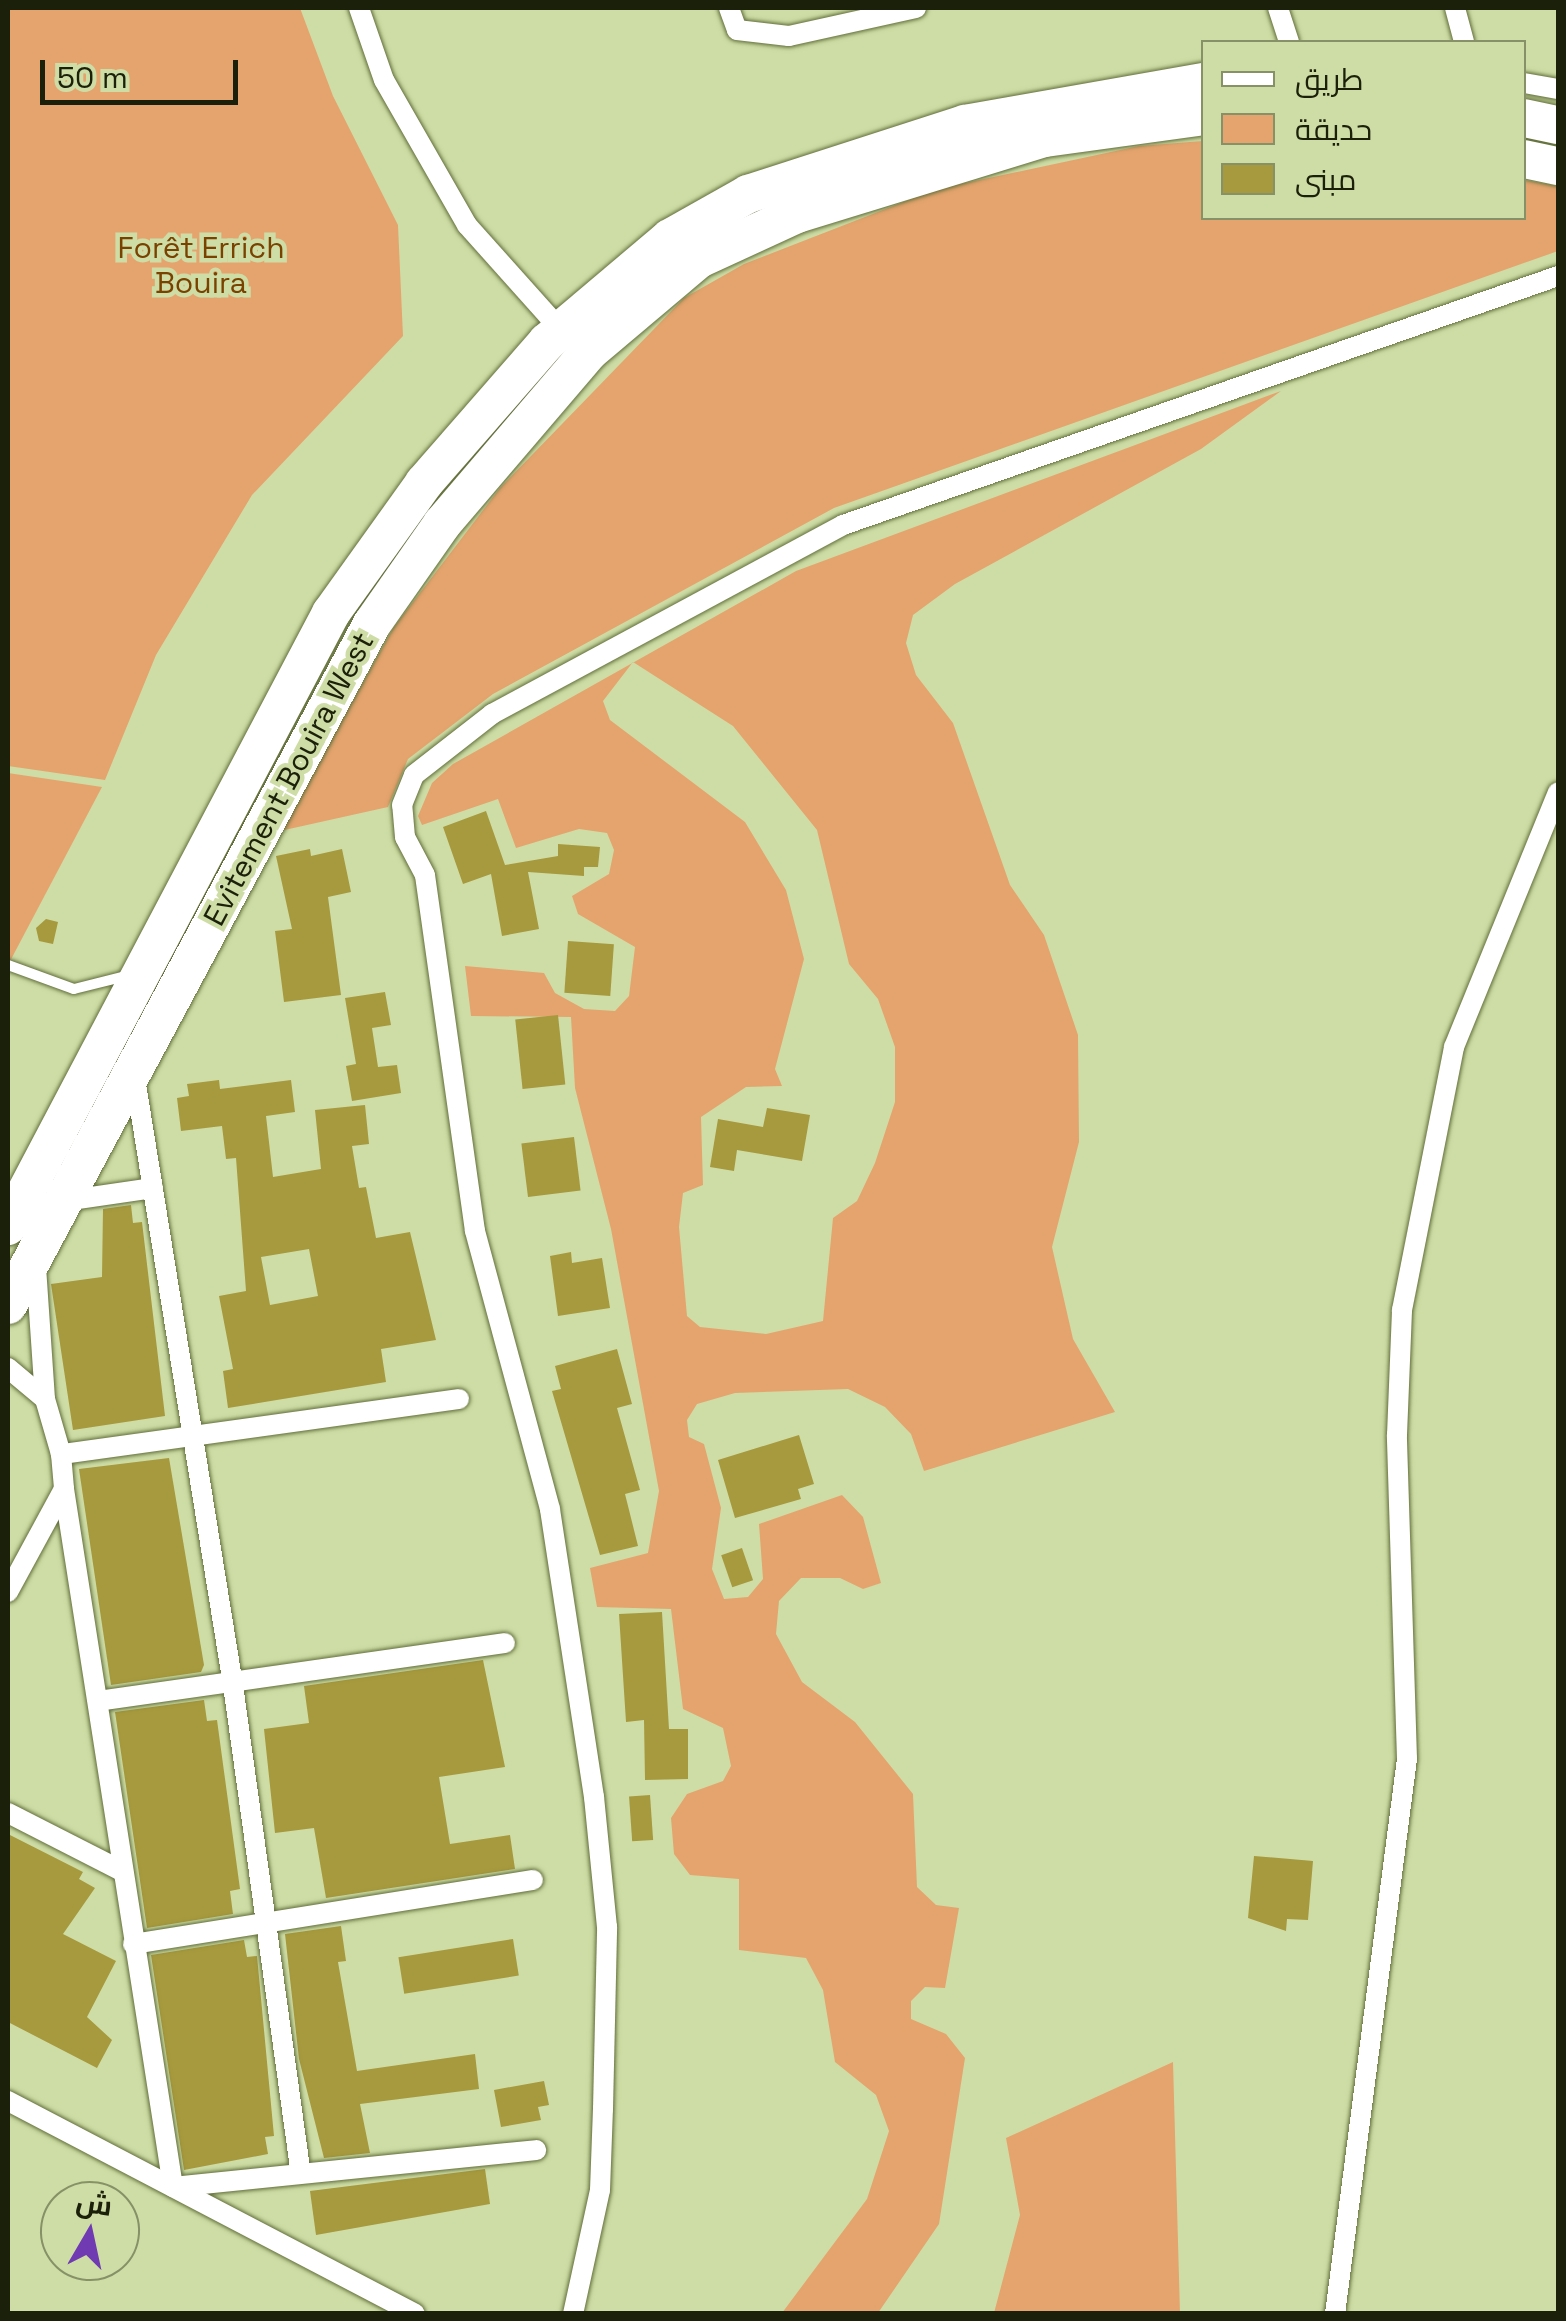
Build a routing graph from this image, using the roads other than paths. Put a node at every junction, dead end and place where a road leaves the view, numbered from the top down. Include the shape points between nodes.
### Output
1 (359, 8) edge
2 (730, 8) edge
3 (916, 8) edge
4 (1278, 8) edge
5 (1456, 8) edge
6 (1287, 40) edge
7 (1464, 40) edge
8 (1201, 83) edge
9 (1526, 84) edge
10 (1558, 89) edge
11 (1201, 116) edge
12 (1526, 118) edge
13 (1558, 125) edge
14 (1526, 158) edge
15 (1558, 166) edge
16 (1558, 276) edge
17 (560, 330) junction
18 (1558, 792) edge
19 (148, 962) junction
20 (8, 965) edge
21 (134, 1072) junction
22 (154, 1188) junction
23 (64, 1201) junction
24 (8, 1226) edge
25 (40, 1244) junction
26 (8, 1305) edge
27 (8, 1368) edge
28 (45, 1399) junction
29 (459, 1399) dead end
30 (195, 1437) junction
31 (61, 1454) junction
32 (64, 1489) junction
33 (8, 1592) edge
34 (506, 1644) dead end
35 (234, 1685) junction
36 (98, 1701) junction
37 (8, 1812) edge
38 (120, 1870) junction
39 (533, 1880) dead end
40 (264, 1922) junction
41 (133, 1944) junction
42 (8, 2101) edge
43 (536, 2150) dead end
44 (301, 2173) junction
45 (173, 2187) junction
46 (415, 2314) edge
47 (573, 2314) edge
48 (1336, 2314) edge

1 - 17 street via 384,80 467,225
2 - 3 street via 736,30 814,36
4 - 6 street
5 - 7 street
8 - 17 highway, Evitement Bouira West via 965,124 748,194 670,238
9 - 10 street
11 - 21 highway, Evitement Bouira West via 1044,138 971,157 797,214 699,259 660,287 590,351 442,524 372,624
12 - 13 highway
14 - 15 highway
16 - 47 street via 844,525 492,714 414,775 402,805 405,837 425,875 475,1230 550,1508 596,1816 607,1927 600,2190
17 - 19 highway, Evitement Bouira West via 424,483 332,613
18 - 48 street via 1454,1047 1402,1310 1397,1436 1407,1759
19 - 20 lane via 101,988 74,988
19 - 24 highway, Evitement Bouira West
21 - 22 street
21 - 23 highway, Evitement Bouira West
22 - 23 street
22 - 30 street
23 - 25 highway, Evitement Bouira West
25 - 26 highway, Evitement Bouira West
25 - 28 street via 34,1280
27 - 28 street
28 - 31 street
29 - 30 street
30 - 31 street
30 - 35 street
31 - 32 street
32 - 33 street
32 - 36 street
34 - 35 street
35 - 36 street
35 - 40 street
36 - 38 street
37 - 38 street
38 - 41 street
39 - 40 street
40 - 41 street
40 - 44 street
41 - 45 street
42 - 45 street
43 - 44 street
44 - 45 street
45 - 46 street

